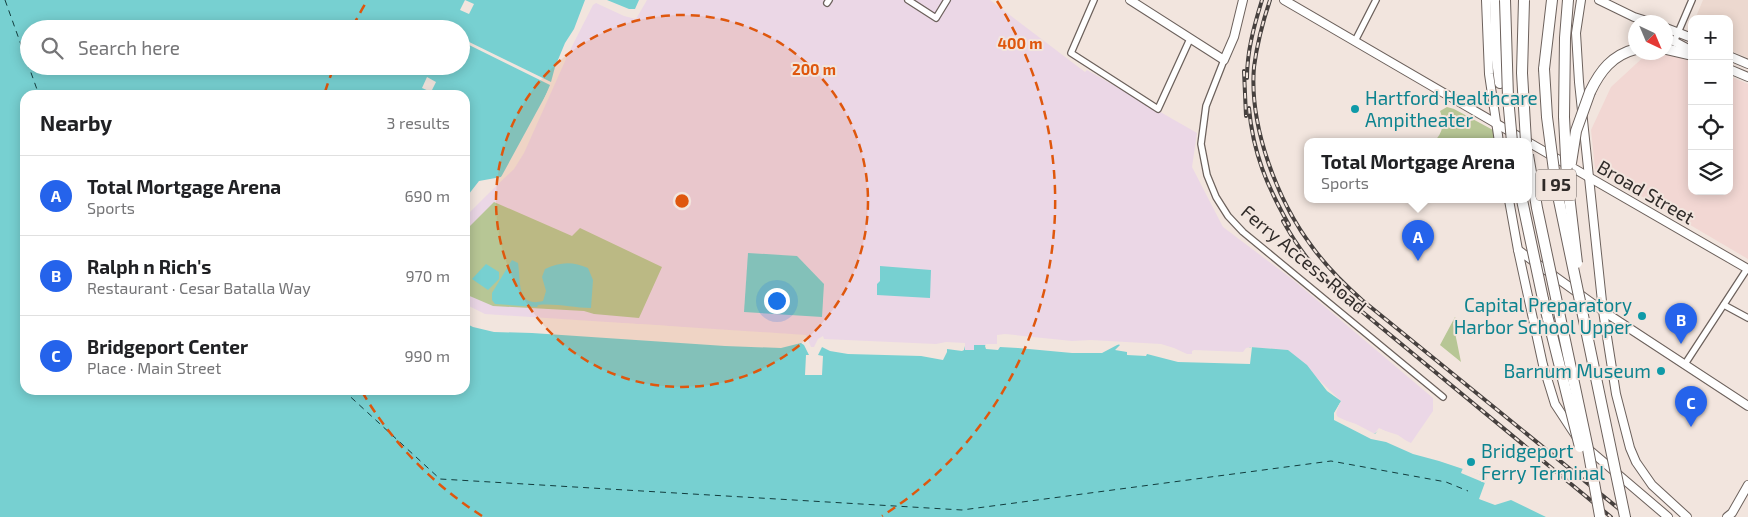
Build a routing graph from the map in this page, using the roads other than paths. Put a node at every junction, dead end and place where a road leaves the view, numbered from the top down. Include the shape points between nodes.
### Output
1 (908, 0) edge
2 (947, 0) edge
3 (1094, 0) edge
4 (1130, 0) edge
5 (1243, 0) edge
6 (1284, 0) edge
7 (1376, 0) edge
8 (1486, 0) edge
9 (1495, 0) edge
10 (1505, 0) edge
11 (1524, 0) edge
12 (1545, 0) edge
13 (1552, 0) edge
14 (1568, 0) edge
15 (1581, 0) edge
16 (1598, 0) edge
17 (1692, 0) edge
18 (1630, 15) edge
19 (1673, 30) edge
20 (1679, 32) junction
21 (1688, 36) edge
22 (1190, 39) junction
23 (1355, 41) junction
24 (1674, 42) joint
25 (1688, 49) edge
26 (1673, 51) edge
27 (1628, 52) edge
28 (1688, 54) edge
29 (1733, 58) edge
30 (1224, 60) junction
31 (1748, 64) edge
32 (1544, 69) junction
33 (1733, 71) edge
34 (1748, 77) edge
35 (1496, 124) junction
36 (1499, 138) edge
37 (1510, 138) edge
38 (1511, 138) edge
39 (1520, 138) edge
40 (1527, 138) edge
41 (1532, 145) edge
42 (1532, 178) edge
43 (1589, 178) junction
44 (1510, 203) edge
45 (1523, 203) edge
46 (1570, 207) junction
47 (1518, 250) junction
48 (1748, 269) edge
49 (1580, 300) junction
50 (1724, 305) junction
51 (1602, 311) junction
52 (1748, 318) edge
53 (1685, 364) junction
54 (1443, 397) dead end
55 (1748, 406) edge
56 (1748, 485) edge
57 (1746, 495) edge
58 (1600, 516) edge
59 (1625, 517) edge
60 (1668, 517) edge
61 (1687, 517) edge
62 (1727, 517) edge

1 - 2 street via 936,18
3 - 22 street via 1071,53 1158,109
4 - 22 main road
5 - 30 main road, Ferry Access Road via 1234,37
6 - 23 main road, Broad Street
7 - 23 street
8 - 35 main road via 1489,74
9 - 37 highway, bridge via 1497,57
10 - 38 highway, bridge
11 - 40 highway, bridge via 1522,73
12 - 32 highway, I 95
13 - 32 highway
14 - 46 highway, bridge via 1564,117
15 - 43 main road via 1576,33
16 - 18 main road
17 - 20 street
19 - 20 main road
20 - 21 main road
20 - 24 street
22 - 30 main road
23 - 35 main road, Broad Street
24 - 25 main road
26 - 28 highway
27 - 46 highway, bridge via 1610,62 1598,76 1578,122 1570,166
29 - 31 main road
30 - 54 street, Ferry Access Road via 1206,106 1201,144 1207,175 1220,205 1243,232
32 - 49 highway, I 95, bridge via 1552,163
33 - 34 main road
35 - 36 main road
35 - 39 main road, Broad Street
41 - 43 main road, Broad Street
42 - 58 highway, I 95, bridge
43 - 48 main road, Broad Street
43 - 51 main road
44 - 47 main road
45 - 58 highway, bridge via 1543,299
46 - 49 highway, bridge
47 - 51 main road
47 - 60 main road via 1543,365 1555,404 1581,442
48 - 50 street
49 - 59 highway, I 95, bridge
50 - 52 street
50 - 53 street
51 - 53 main road
51 - 61 main road via 1616,394 1630,448 1642,473
53 - 55 main road
56 - 57 main road
57 - 62 main road

